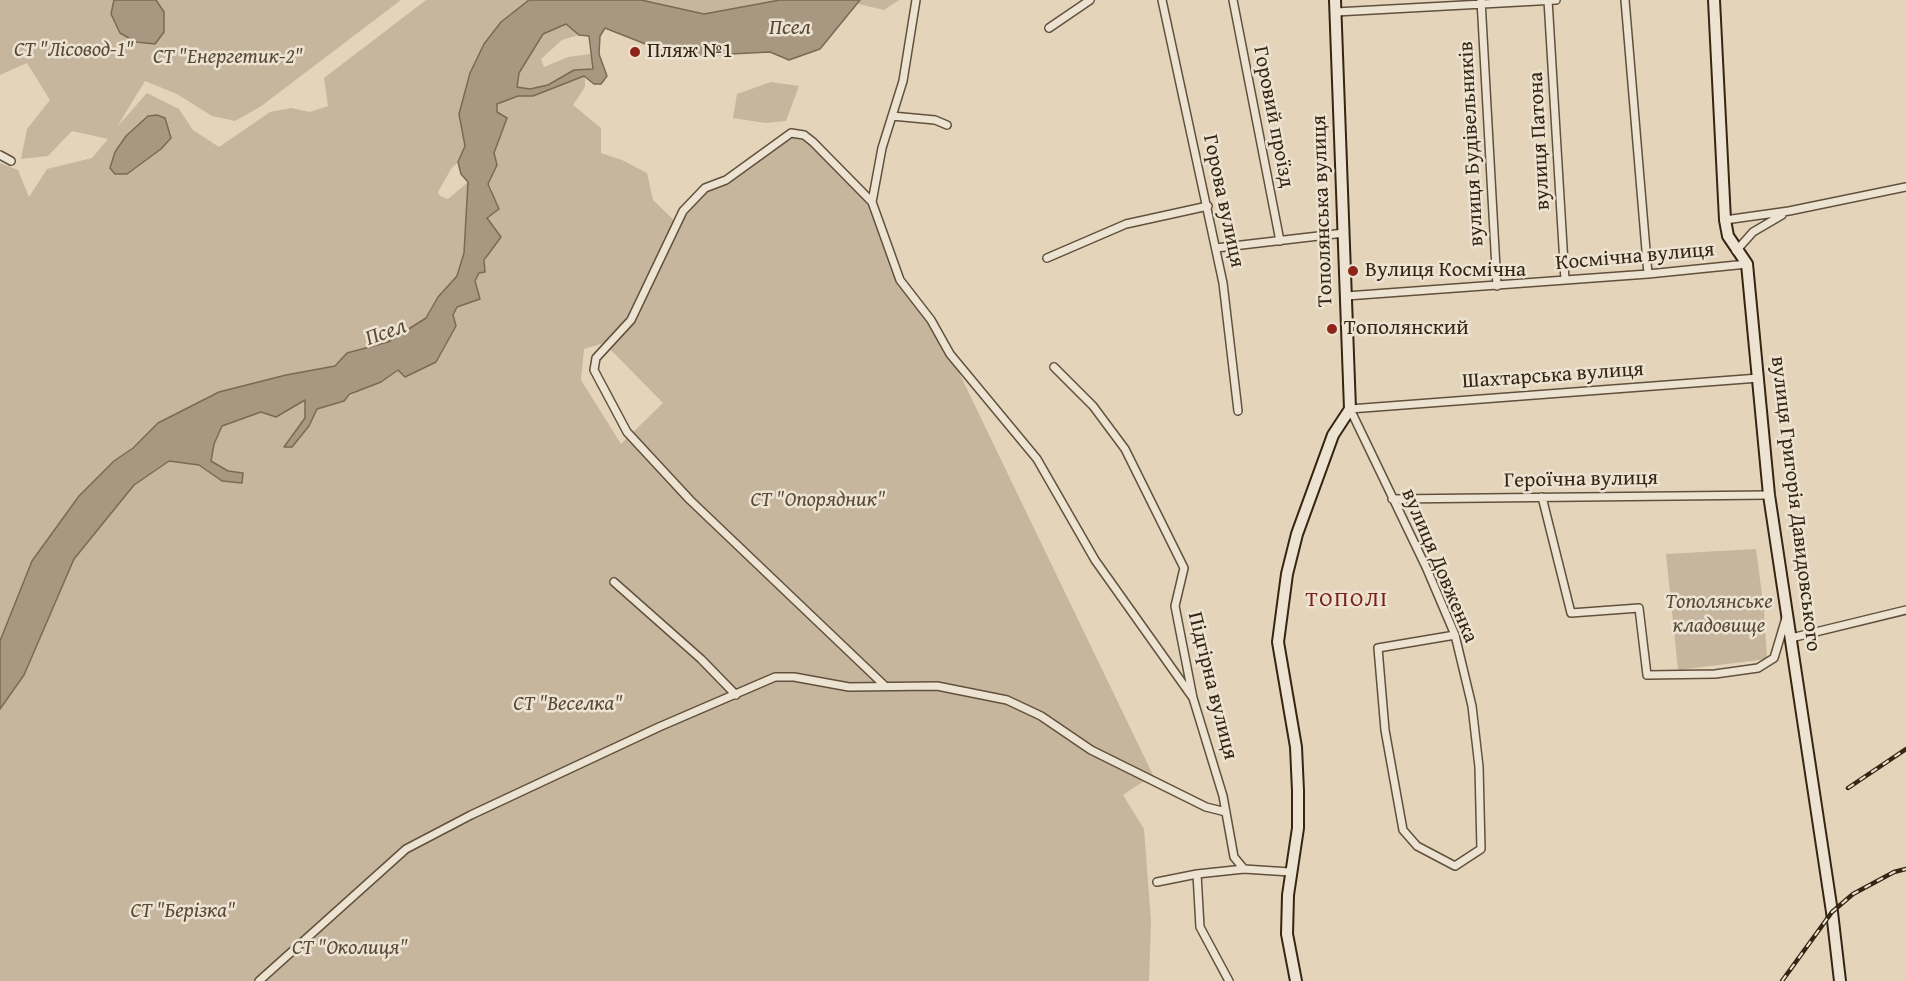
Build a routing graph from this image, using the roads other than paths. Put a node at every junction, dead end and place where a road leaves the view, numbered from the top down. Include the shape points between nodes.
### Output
1 (916, 0) edge
2 (1090, 0) edge
3 (1162, 0) edge
4 (1233, 0) edge
5 (1335, 0) edge
6 (1548, 0) edge
7 (1556, 0) edge
8 (1625, 0) edge
9 (1714, 0) edge
10 (1481, 2) edge
11 (1414, 4) edge
12 (1335, 12) junction
13 (1049, 28) dead end
14 (892, 116) junction
15 (947, 125) dead end
16 (0, 155) edge
17 (11, 161) dead end
18 (1906, 188) edge
19 (872, 202) junction
20 (1208, 206) junction
21 (1790, 211) junction
22 (1725, 220) junction
23 (1344, 233) junction
24 (1280, 241) junction
25 (1216, 248) junction
26 (1736, 251) junction
27 (1047, 258) dead end
28 (1747, 264) junction
29 (1648, 274) junction
30 (1565, 280) junction
31 (1497, 286) junction
32 (1346, 296) junction
33 (1054, 367) dead end
34 (1759, 378) junction
35 (1350, 409) junction
36 (1238, 411) dead end
37 (1769, 495) junction
38 (1542, 497) junction
39 (1392, 499) junction
40 (614, 582) dead end
41 (1906, 610) edge
42 (1787, 616) junction
43 (1455, 634) junction
44 (1791, 638) junction
45 (884, 686) junction
46 (736, 695) junction
47 (1193, 698) junction
48 (1226, 812) junction
49 (1244, 869) junction
50 (1290, 872) junction
51 (1197, 874) junction
52 (1157, 882) dead end
53 (260, 981) edge
54 (1229, 981) edge
55 (1296, 981) edge
56 (1840, 981) edge

1 - 14 street via 903,81
2 - 13 street
3 - 20 street, Горова вулиця
4 - 24 street, Горовий проїзд
5 - 12 street, Тополянська вулиця
6 - 7 street
6 - 10 street
6 - 30 street, вулиця Патона
8 - 29 street
9 - 22 street
10 - 11 street
10 - 31 street, вулиця Будівельників
11 - 12 street
12 - 23 street, Тополянська вулиця
14 - 15 street
14 - 19 street
16 - 17 street
18 - 21 street, Космічна вулиця
19 - 45 street via 804,135 784,135 726,180 705,188 683,211 631,320 593,365 596,379 627,432 690,500
19 - 47 street via 900,280 931,320 950,354 1037,459 1095,560
20 - 25 street, Горова вулиця
20 - 27 street via 1126,224
21 - 22 street, Космічна вулиця
21 - 26 street via 1753,232
22 - 26 street
23 - 24 street
23 - 32 street, Тополянська вулиця
24 - 25 street
25 - 36 street, Горова вулиця via 1224,283
26 - 28 street
28 - 29 street, Космічна вулиця
28 - 34 street, вулиця Григорія Давидовського
29 - 30 street, Космічна вулиця
30 - 31 street, Космічна вулиця
31 - 32 street, Космічна вулиця
32 - 35 street, Тополянська вулиця
33 - 47 street, Підгірна вулиця via 1093,406 1125,449 1184,568 1175,606
34 - 35 street, Шахтарська вулиця
34 - 37 street, вулиця Григорія Давидовського
35 - 39 street, вулиця Довженка
35 - 50 street via 1333,435 1309,495 1287,574 1282,608 1278,642 1296,747 1298,791 1298,828
37 - 38 street, Героїчна вулиця
37 - 42 street, вулиця Григорія Давидовського
38 - 39 street, Героїчна вулиця
38 - 42 street via 1571,613 1639,608 1647,675 1758,669 1773,658
39 - 43 street, вулиця Довженка
40 - 46 street
41 - 44 street
42 - 44 street, вулиця Григорія Давидовського
43 - 43 street, вулиця Довженка via 1472,706 1479,767 1481,849 1455,866 1417,846 1403,830 1385,730 1378,648
44 - 56 street, вулиця Григорія Давидовського
45 - 46 street via 849,687 775,677
45 - 48 street via 937,686 1007,700 1041,716 1091,750 1206,807
46 - 53 street via 658,727 406,849
47 - 48 street, Підгірна вулиця
48 - 49 street, Підгірна вулиця via 1234,857
49 - 50 street
49 - 51 street
50 - 55 street via 1287,934
51 - 52 street
51 - 54 street via 1200,927

